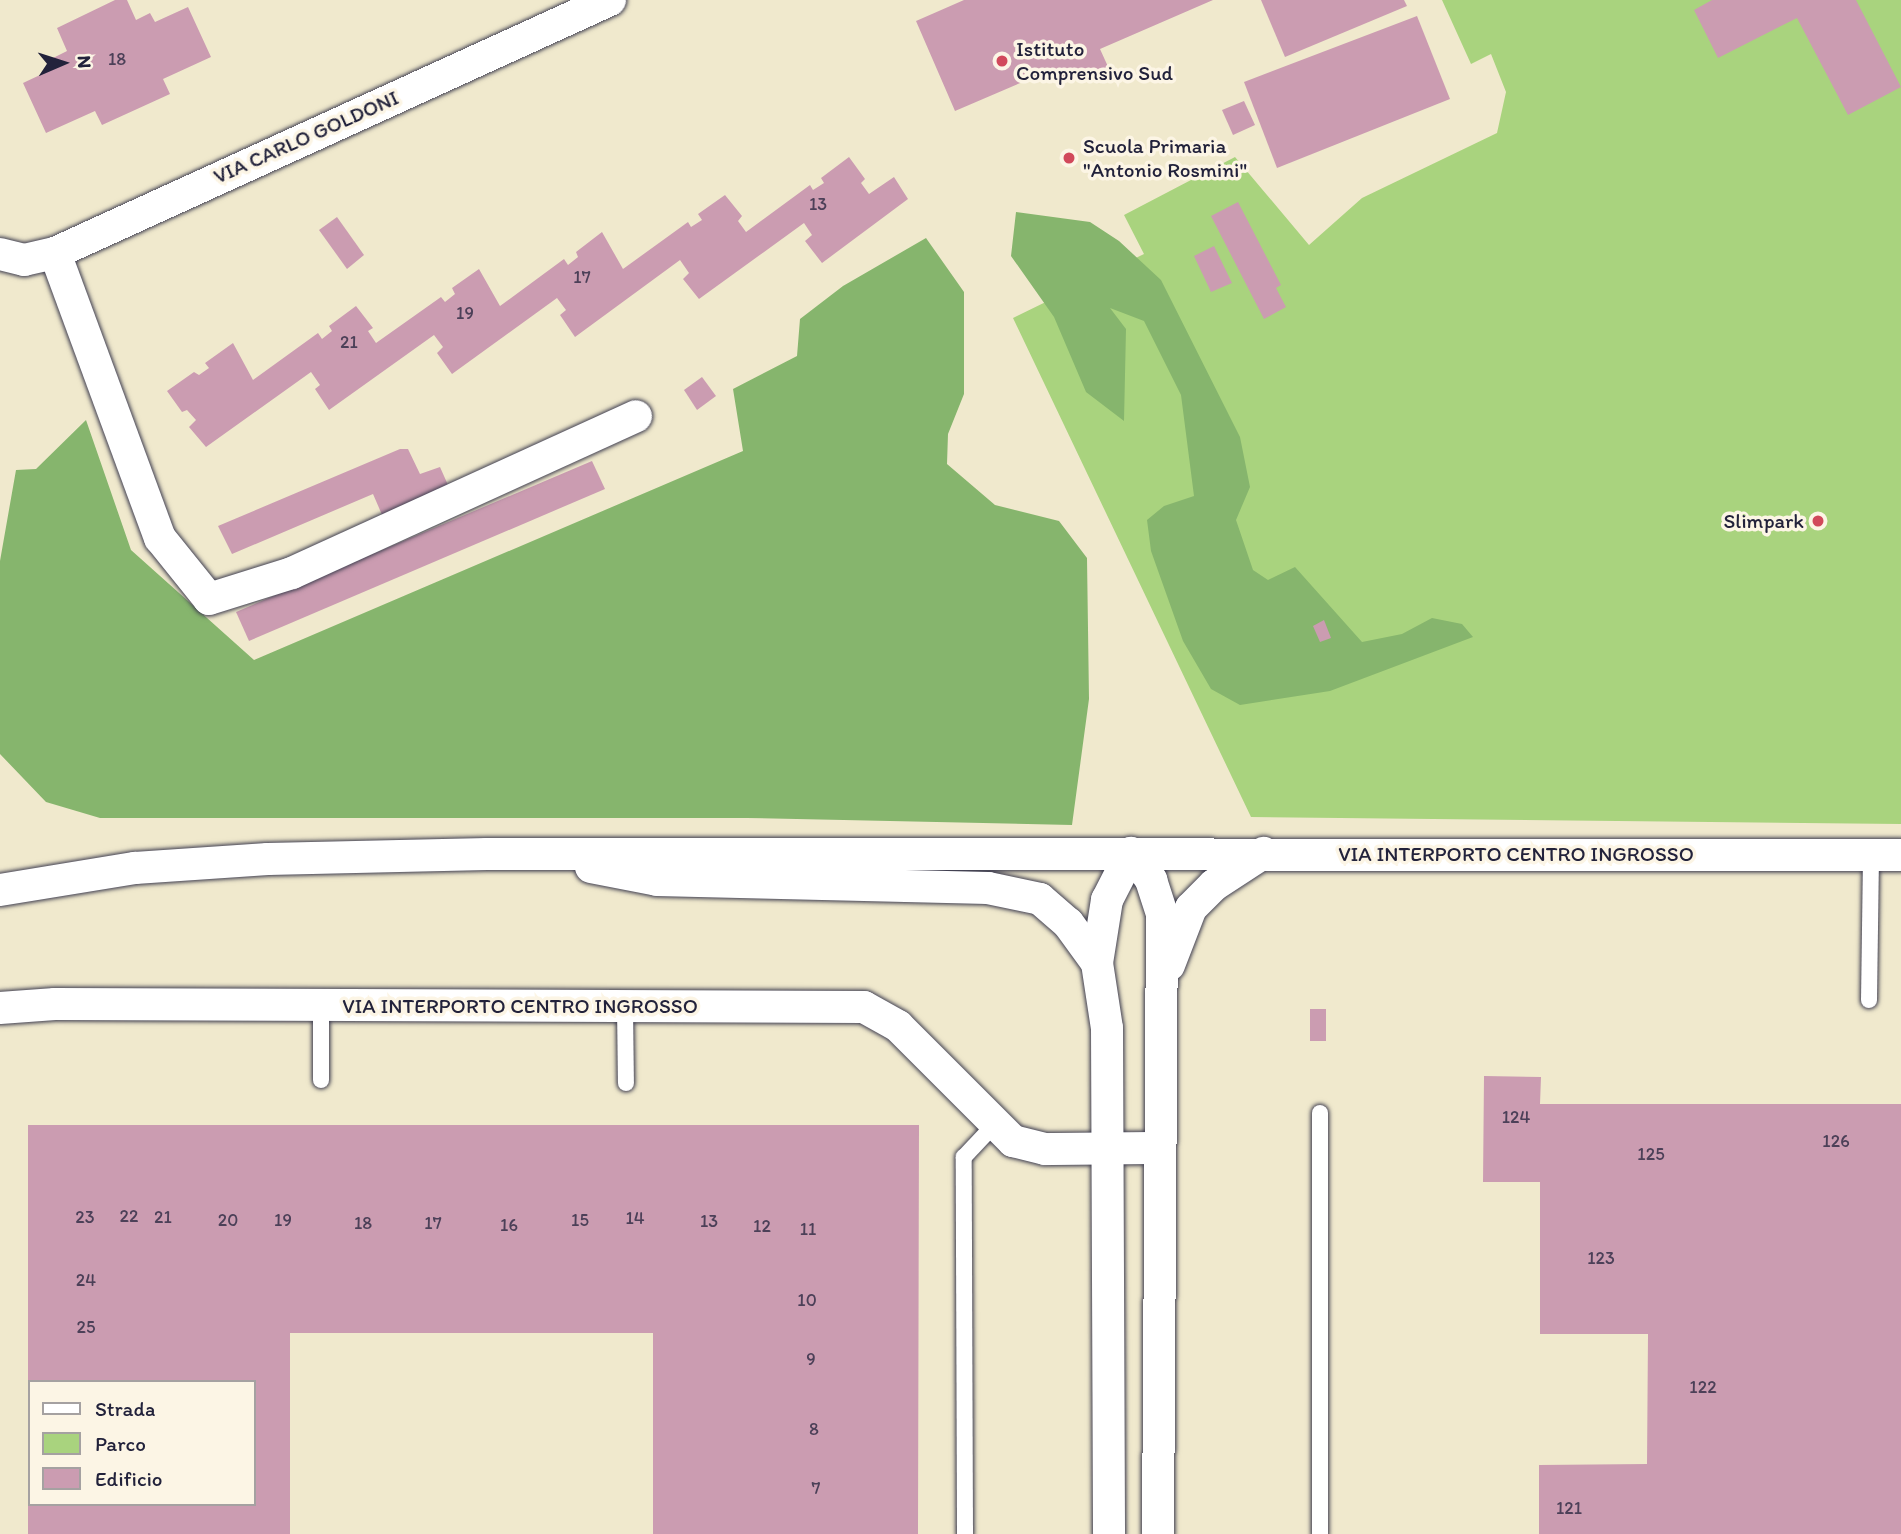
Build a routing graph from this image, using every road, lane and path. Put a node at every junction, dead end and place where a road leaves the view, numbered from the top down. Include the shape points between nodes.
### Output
1 (610, 0) edge
2 (55, 253) junction
3 (0, 254) edge
4 (636, 416) dead end
5 (1131, 853) junction
6 (1263, 853) junction
7 (525, 854) junction
8 (1886, 855) edge
9 (0, 890) edge
10 (1097, 963) junction
11 (1164, 979) junction
12 (1869, 1000) dead end
13 (321, 1005) junction
14 (625, 1006) junction
15 (0, 1008) edge
16 (321, 1080) dead end
17 (625, 1083) dead end
18 (1320, 1112) dead end
19 (995, 1124) junction
20 (1160, 1148) junction
21 (1108, 1150) junction
22 (965, 1534) edge
23 (1109, 1534) edge
24 (1158, 1534) edge
25 (1320, 1534) edge

1 - 2 street, VIA CARLO GOLDONI
2 - 3 street, VIA CARLO GOLDONI via 24,260
2 - 4 street via 160,538 209,599 292,573
5 - 6 street, VIA INTERPORTO CENTRO INGROSSO
5 - 7 street, VIA INTERPORTO CENTRO INGROSSO
5 - 10 street via 1107,900
5 - 11 street via 1151,880 1162,914
6 - 8 street, VIA INTERPORTO CENTRO INGROSSO
6 - 11 street via 1214,885 1191,908
7 - 9 street, VIA INTERPORTO CENTRO INGROSSO via 255,860 135,868
7 - 10 street, VIA INTERPORTO CENTRO INGROSSO via 657,880 988,888 1040,899 1068,923
8 - 12 lane
10 - 21 street, VIA INTERPORTO CENTRO INGROSSO via 1107,1028
11 - 20 street
13 - 14 street, VIA INTERPORTO CENTRO INGROSSO
13 - 15 street, VIA INTERPORTO CENTRO INGROSSO
13 - 16 lane
14 - 17 lane
14 - 19 street, VIA INTERPORTO CENTRO INGROSSO via 863,1007 898,1026
18 - 25 lane
19 - 21 street, VIA INTERPORTO CENTRO INGROSSO via 1013,1141 1045,1149
19 - 22 lane via 964,1157
20 - 21 street, VIA INTERPORTO CENTRO INGROSSO
20 - 24 street
21 - 23 street, VIA INTERPORTO CENTRO INGROSSO

